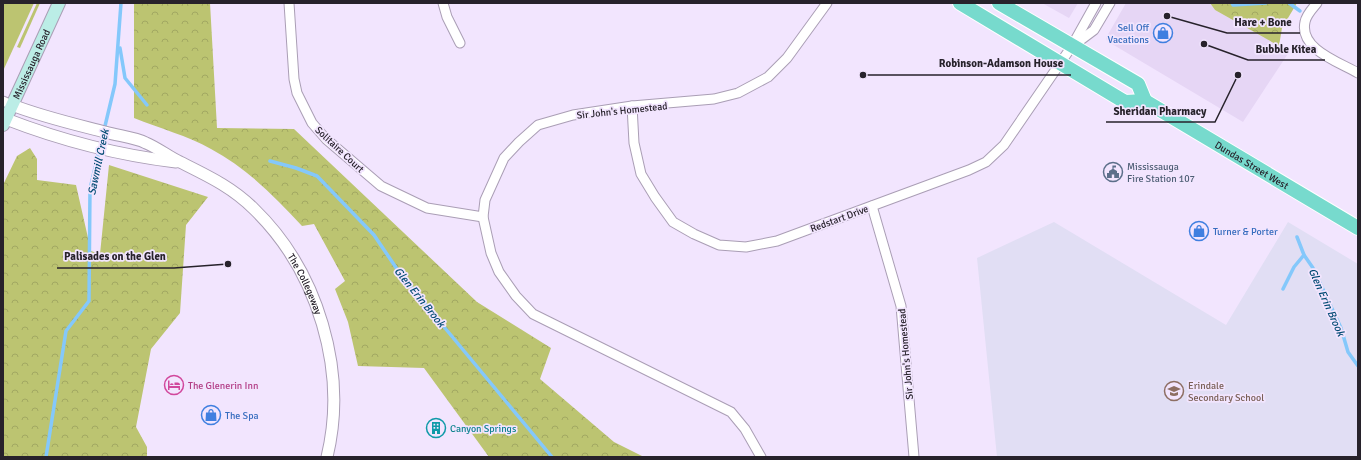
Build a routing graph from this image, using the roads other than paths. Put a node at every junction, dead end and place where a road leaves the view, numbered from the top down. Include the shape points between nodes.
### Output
1 (59, 3) edge
2 (289, 3) edge
3 (443, 3) edge
4 (827, 3) edge
5 (960, 3) edge
6 (999, 3) edge
7 (1096, 3) edge
8 (1110, 3) edge
9 (1317, 3) edge
10 (460, 43) dead end
11 (1072, 46) junction
12 (1060, 64) junction
13 (1358, 73) edge
14 (1145, 101) junction
15 (8, 103) edge
16 (632, 106) junction
17 (4, 121) edge
18 (180, 162) junction
19 (872, 206) junction
20 (483, 217) junction
21 (1358, 228) edge
22 (327, 457) edge
23 (761, 457) edge
24 (914, 457) edge

1 - 15 main road, Mississauga Road
2 - 20 street, Solitaire Court via 297,93 312,123 326,139 381,186 427,208
3 - 10 street
4 - 16 street, Sir John's Homestead via 787,58 762,81 738,93 714,99
5 - 12 main road
6 - 11 main road
7 - 11 street, Redstart Drive
8 - 11 street via 1094,30
9 - 13 street via 1305,20 1307,38 1318,50
11 - 12 street, Redstart Drive
11 - 14 main road via 1138,84
12 - 14 main road via 1125,102
12 - 19 street, Redstart Drive via 1004,145 986,162
14 - 21 main road, Dundas Street West
15 - 17 main road, Mississauga Road
15 - 18 street, The Collegeway via 36,114 146,142
16 - 19 street, Redstart Drive via 634,143 638,159 642,174 655,197 673,222 719,246 746,247 777,241
16 - 20 street, Sir John's Homestead via 572,115 538,125 504,158 485,200
17 - 18 street, The Collegeway via 142,158
18 - 22 street, The Collegeway via 238,194 270,226 302,275 324,328 331,360 333,426
19 - 24 street, Sir John's Homestead via 901,306
20 - 23 street, Sir John's Homestead via 491,253 499,272 533,314 731,412 745,429

